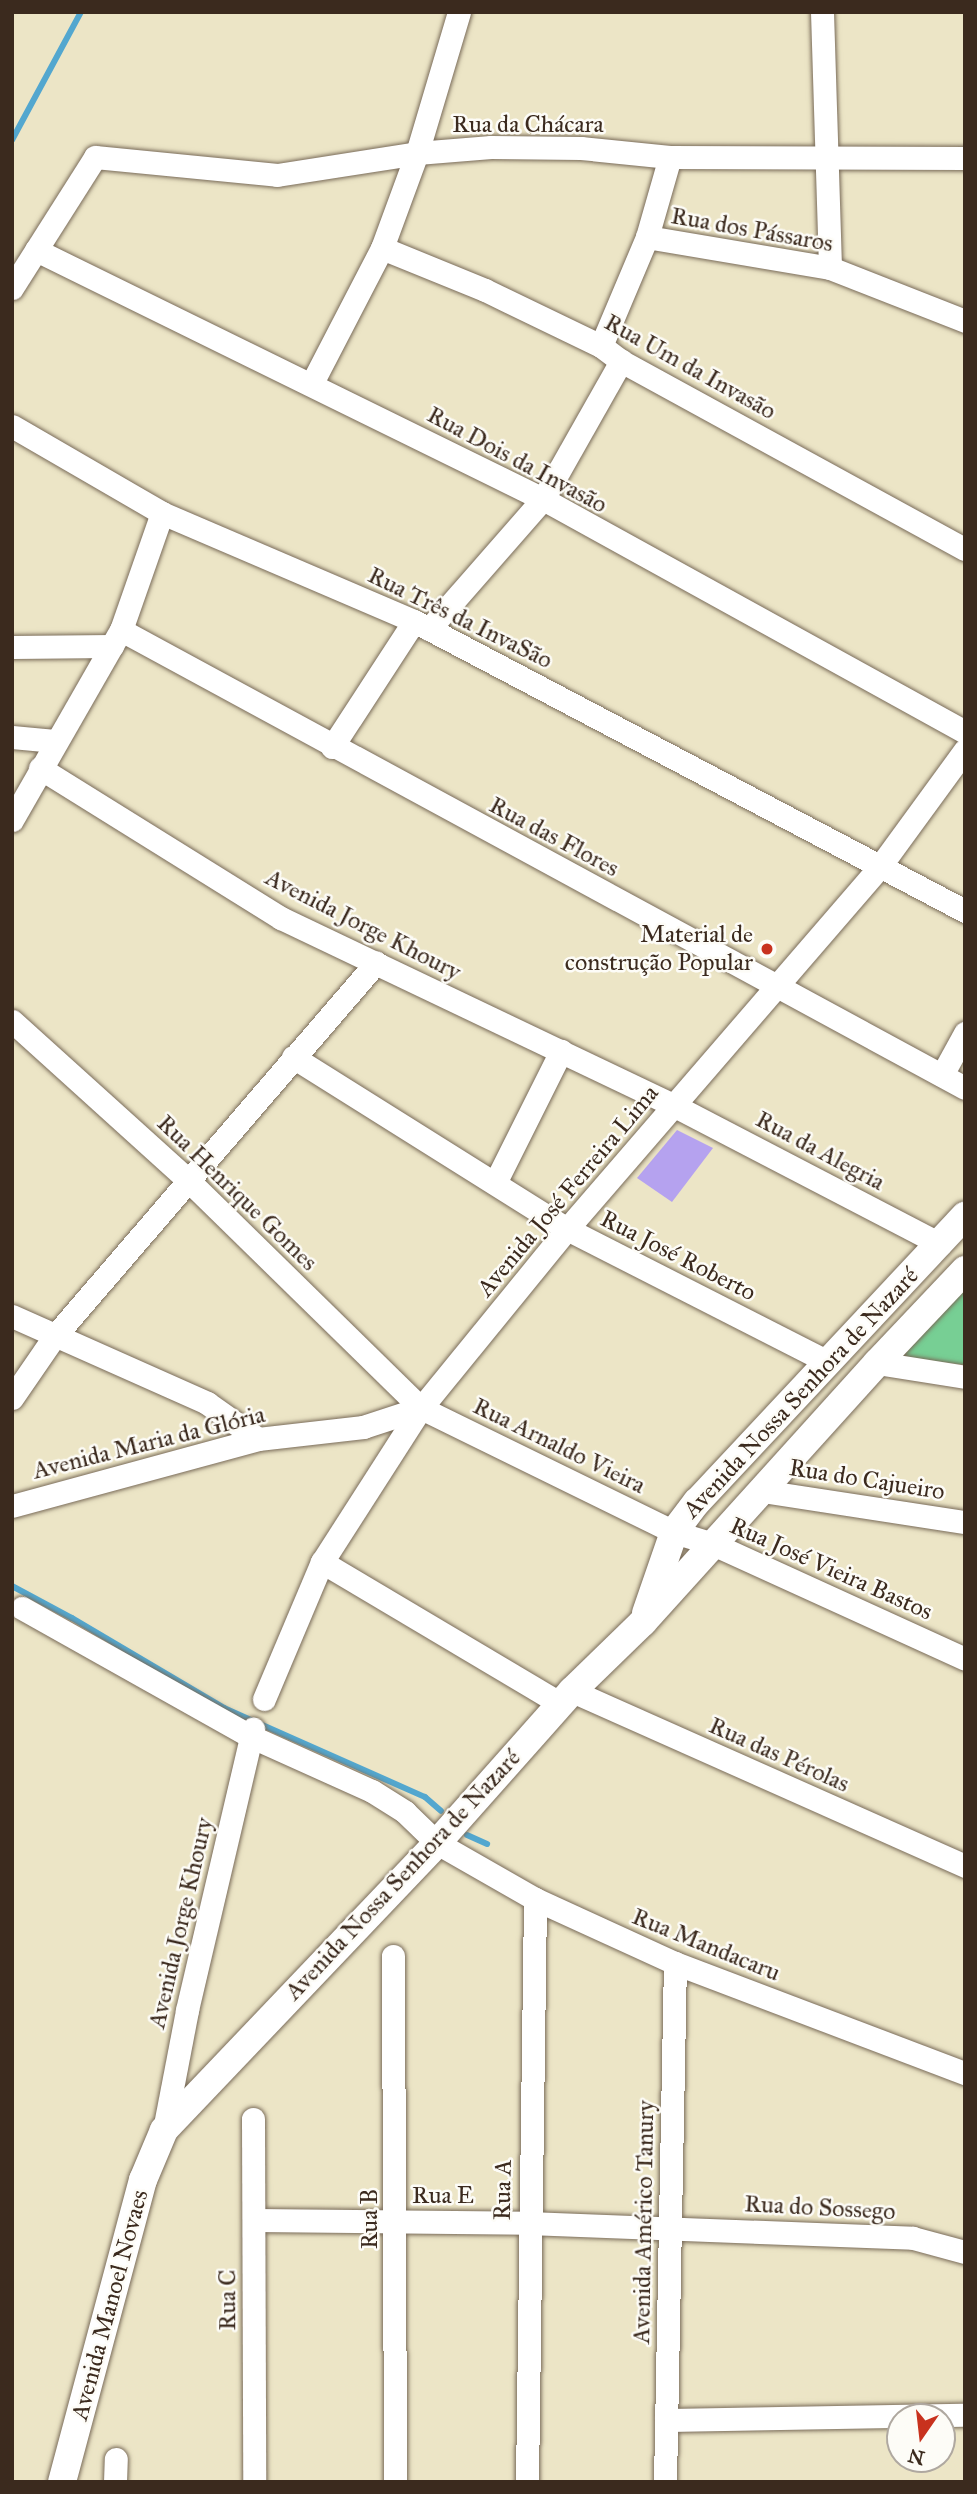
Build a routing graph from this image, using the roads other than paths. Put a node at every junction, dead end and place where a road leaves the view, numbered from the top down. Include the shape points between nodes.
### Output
1 (459, 12) edge
2 (822, 12) edge
3 (417, 153) junction
4 (670, 157) junction
5 (828, 157) junction
6 (965, 158) edge
7 (648, 237) junction
8 (382, 248) junction
9 (36, 250) junction
10 (830, 268) junction
11 (12, 288) edge
12 (965, 321) edge
13 (601, 346) junction
14 (621, 361) junction
15 (312, 383) junction
16 (12, 426) edge
17 (543, 499) junction
18 (162, 513) junction
19 (965, 549) edge
20 (421, 625) junction
21 (117, 638) junction
22 (12, 647) edge
23 (965, 732) edge
24 (12, 737) edge
25 (55, 741) junction
26 (332, 747) junction
27 (965, 750) edge
28 (40, 768) junction
29 (12, 820) edge
30 (881, 865) junction
31 (965, 911) edge
32 (376, 963) junction
33 (777, 987) junction
34 (12, 1021) edge
35 (965, 1033) edge
36 (561, 1051) junction
37 (293, 1057) junction
38 (942, 1075) junction
39 (965, 1088) edge
40 (675, 1106) junction
41 (188, 1180) junction
42 (495, 1183) junction
43 (965, 1216) edge
44 (567, 1229) junction
45 (940, 1244) junction
46 (965, 1270) edge
47 (12, 1316) edge
48 (54, 1337) junction
49 (828, 1362) junction
50 (877, 1363) junction
51 (965, 1377) edge
52 (12, 1398) edge
53 (421, 1408) junction
54 (258, 1439) junction
55 (762, 1491) junction
56 (12, 1506) edge
57 (965, 1522) edge
58 (674, 1532) junction
59 (713, 1544) junction
60 (322, 1562) junction
61 (22, 1608) dead end
62 (643, 1622) junction
63 (965, 1659) edge
64 (566, 1698) junction
65 (264, 1699) dead end
66 (252, 1732) junction
67 (437, 1843) junction
68 (965, 1866) edge
69 (535, 1899) junction
70 (393, 1956) dead end
71 (675, 1964) junction
72 (965, 2073) edge
73 (253, 2119) dead end
74 (164, 2130) junction
75 (255, 2220) junction
76 (396, 2222) junction
77 (528, 2223) junction
78 (672, 2228) junction
79 (965, 2252) edge
80 (965, 2415) edge
81 (666, 2420) junction
82 (62, 2482) edge
83 (254, 2482) edge
84 (395, 2482) edge
85 (527, 2482) edge
86 (665, 2482) edge

1 - 3 street
2 - 5 street
3 - 4 street, Rua da Chácara via 491,147 581,148
3 - 8 street
3 - 9 street, Rua da Chácara via 277,175 94,157
4 - 5 street, Rua da Chácara
4 - 7 street
5 - 6 street, Rua da Chácara
5 - 10 street
7 - 10 street, Rua dos Pássaros
7 - 13 street
8 - 13 street, Rua Um da Invasão via 485,290
8 - 15 street
9 - 11 street
9 - 15 street, Rua Dois da Invasão
10 - 12 street, Rua dos Pássaros
13 - 14 street, Rua Um da Invasão
14 - 17 street
14 - 19 street, Rua Um da Invasão
15 - 17 street, Rua Dois da Invasão
16 - 18 street, Rua Três da InvaSão
17 - 20 street
17 - 23 street, Rua Dois da Invasão
18 - 20 street, Rua Três da InvaSão
18 - 21 street
20 - 26 street
20 - 30 street, Rua Três da InvaSão
21 - 22 street, Rua das Flores
21 - 25 street
21 - 26 street, Rua das Flores
24 - 25 street
25 - 28 street
26 - 33 street, Rua das Flores
27 - 30 street, Avenida José Ferreira Lima
28 - 29 street
28 - 32 street, Avenida Jorge Khoury via 281,918
30 - 31 street, Rua Três da InvaSão
30 - 33 street, Avenida José Ferreira Lima
32 - 36 street, Avenida Jorge Khoury
32 - 37 street
33 - 38 street, Rua das Flores
33 - 40 street, Avenida José Ferreira Lima
34 - 41 street, Rua Henrique Gomes
35 - 38 street
36 - 40 street, Avenida Jorge Khoury
36 - 42 street
37 - 41 street
37 - 42 street, Rua José Roberto
38 - 39 street, Rua das Flores
40 - 44 street, Avenida José Ferreira Lima
40 - 45 street, Rua da Alegria
41 - 48 street
41 - 53 street, Rua Henrique Gomes
42 - 44 street, Rua José Roberto
43 - 45 street, Avenida Nossa Senhora de Nazaré
44 - 49 street, Rua José Roberto
44 - 53 street, Avenida José Ferreira Lima
45 - 49 street, Avenida Nossa Senhora de Nazaré
46 - 50 street, Avenida Nossa Senhora de Nazaré
47 - 48 street
48 - 52 street
48 - 54 street via 207,1402
49 - 58 street, Avenida Nossa Senhora de Nazaré
50 - 51 street
50 - 55 street, Avenida Nossa Senhora de Nazaré
53 - 54 street, Avenida Maria da Glória via 363,1427
53 - 58 street, Rua Arnaldo Vieira
53 - 60 street, Avenida José Ferreira Lima
54 - 56 street, Avenida Maria da Glória
55 - 57 street, Rua do Cajueiro
55 - 59 street, Avenida Nossa Senhora de Nazaré
58 - 59 street, Rua José Vieira Bastos
58 - 62 street, Avenida Nossa Senhora de Nazaré
59 - 62 street, Avenida Nossa Senhora de Nazaré
59 - 63 street, Rua José Vieira Bastos
60 - 64 street, Rua das Pérolas
60 - 65 street, Avenida José Ferreira Lima
61 - 66 street, Rua Mandacaru
62 - 64 street, Avenida Nossa Senhora de Nazaré
64 - 67 street, Avenida Nossa Senhora de Nazaré
64 - 68 street, Rua das Pérolas
66 - 67 street, Rua Mandacaru via 372,1791 405,1812
66 - 74 street, Avenida Jorge Khoury
67 - 69 street, Rua Mandacaru
67 - 74 street, Avenida Nossa Senhora de Nazaré
69 - 71 street, Rua Mandacaru
69 - 77 street, Rua A
70 - 76 street, Rua B
71 - 72 street, Rua Mandacaru
71 - 78 street, Avenida Américo Tanury
73 - 75 street, Rua C
74 - 82 street, Avenida Manoel Novaes via 144,2180
75 - 76 street, Rua E
75 - 83 street, Rua C
76 - 77 street, Rua E
76 - 84 street, Rua B
77 - 78 street, Rua E
77 - 85 street, Rua A
78 - 79 street, Rua do Sossego via 913,2238
78 - 81 street, Avenida Américo Tanury
80 - 81 street
81 - 86 street, Avenida Américo Tanury

